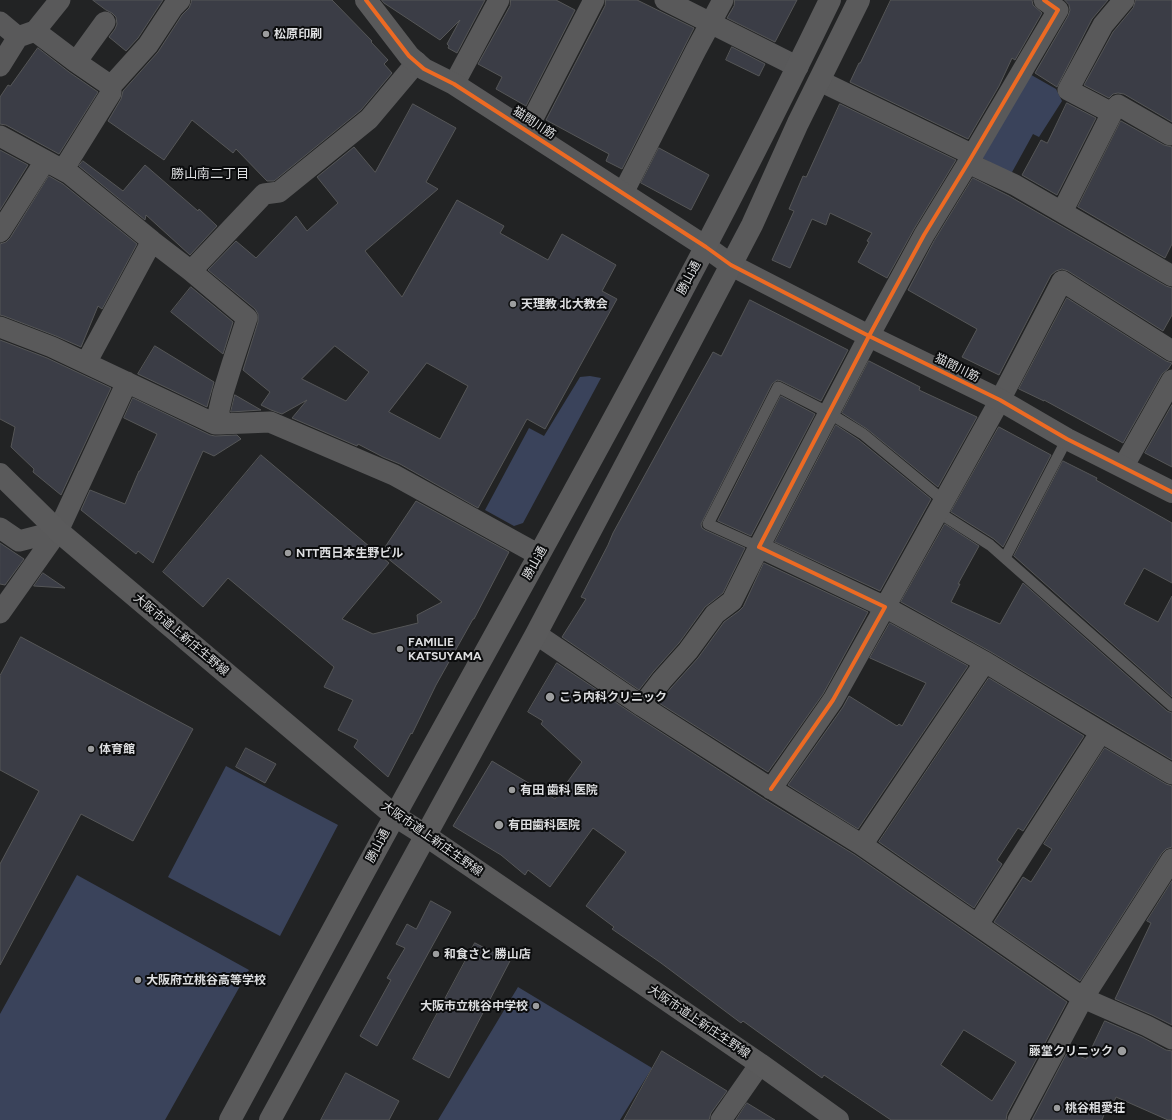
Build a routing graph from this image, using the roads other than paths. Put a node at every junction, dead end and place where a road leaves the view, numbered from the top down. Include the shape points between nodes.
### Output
1 (60, 0) edge
2 (180, 0) edge
3 (366, 0) edge
4 (499, 0) edge
5 (594, 0) edge
6 (665, 0) edge
7 (723, 0) edge
8 (830, 0) edge
9 (859, 0) edge
10 (1044, 0) edge
11 (1124, 0) edge
12 (0, 22) edge
13 (105, 22) dead end
14 (711, 22) junction
15 (26, 34) junction
16 (76, 62) junction
17 (416, 62) junction
18 (0, 66) edge
19 (798, 67) junction
20 (820, 81) junction
21 (454, 84) junction
22 (111, 86) junction
23 (1112, 114) junction
24 (527, 130) junction
25 (1170, 135) dead end
26 (0, 136) edge
27 (971, 159) junction
28 (54, 165) junction
29 (623, 193) junction
30 (1062, 212) junction
31 (0, 232) edge
32 (152, 241) junction
33 (706, 247) junction
34 (731, 265) junction
35 (191, 271) junction
36 (1172, 276) edge
37 (0, 327) edge
38 (869, 336) junction
39 (1172, 351) edge
40 (86, 363) junction
41 (1172, 380) edge
42 (127, 382) junction
43 (1000, 400) junction
44 (829, 413) junction
45 (220, 424) junction
46 (1067, 439) junction
47 (1123, 467) junction
48 (0, 474) edge
49 (1172, 492) edge
50 (941, 506) junction
51 (0, 528) edge
52 (58, 531) junction
53 (759, 547) junction
54 (539, 555) junction
55 (1005, 558) junction
56 (885, 607) junction
57 (0, 613) edge
58 (536, 634) junction
59 (985, 662) junction
60 (642, 706) junction
61 (1172, 706) edge
62 (1100, 732) junction
63 (1172, 774) edge
64 (771, 789) junction
65 (395, 816) junction
66 (426, 834) junction
67 (862, 845) junction
68 (1169, 869) edge
69 (978, 924) junction
70 (1083, 998) junction
71 (1172, 1039) edge
72 (760, 1064) junction
73 (230, 1120) edge
74 (270, 1120) edge
75 (721, 1120) edge
76 (838, 1120) edge
77 (1018, 1120) edge

1 - 15 street
2 - 22 street via 148,45
3 - 17 street, 猫間川筋
4 - 21 street
5 - 24 street
6 - 14 street
7 - 14 street
8 - 19 main road, 勝山通
9 - 20 main road
10 - 27 street via 1058,10
11 - 23 street via 1103,25 1068,90
12 - 15 street
13 - 16 street
14 - 19 street
14 - 29 street
15 - 16 street
15 - 18 street
16 - 22 street
17 - 21 street, 猫間川筋 via 424,69
17 - 35 street via 369,119 279,192 264,194
19 - 33 main road, 勝山通
20 - 27 street
20 - 34 main road
21 - 24 street, 猫間川筋
22 - 28 street via 111,94
23 - 25 street via 1118,105
23 - 30 street
24 - 29 street, 猫間川筋
26 - 28 street
27 - 30 street
27 - 38 street via 924,235
28 - 31 street
28 - 32 street via 70,174
29 - 33 street, 猫間川筋
30 - 36 street
32 - 35 street
32 - 40 street
33 - 34 street, 猫間川筋
33 - 54 main road, 勝山通
34 - 38 street, 猫間川筋
34 - 58 main road
35 - 45 street via 248,318 223,393 219,410
37 - 40 street
38 - 43 street, 猫間川筋
38 - 44 street
39 - 43 street via 1062,281
40 - 42 street
41 - 47 street
42 - 45 street via 215,424
42 - 52 street
43 - 46 street, 猫間川筋
43 - 50 street
44 - 50 lane via 863,434
44 - 53 street
44 - 53 lane via 778,387 708,524
45 - 54 street via 270,422 394,476
46 - 47 street, 猫間川筋
46 - 55 lane
47 - 49 street, 猫間川筋
48 - 52 main road, 大阪市道上新庄生野線
50 - 55 lane
50 - 56 street
51 - 52 street via 19,541
52 - 57 street
52 - 65 main road, 大阪市道上新庄生野線
53 - 56 street
53 - 60 street via 732,601 715,614
54 - 65 main road, 勝山通
55 - 61 lane
56 - 59 street
56 - 64 street via 833,700
58 - 60 street
58 - 66 main road
59 - 62 street
59 - 67 street
60 - 64 street
62 - 63 street
62 - 69 street
64 - 67 street
65 - 66 main road, 大阪市道上新庄生野線
65 - 73 main road, 勝山通
66 - 72 main road, 大阪市道上新庄生野線
66 - 74 main road
67 - 69 street
68 - 70 street
69 - 70 street
70 - 71 street
70 - 77 street
72 - 75 street
72 - 76 main road, 大阪市道上新庄生野線

